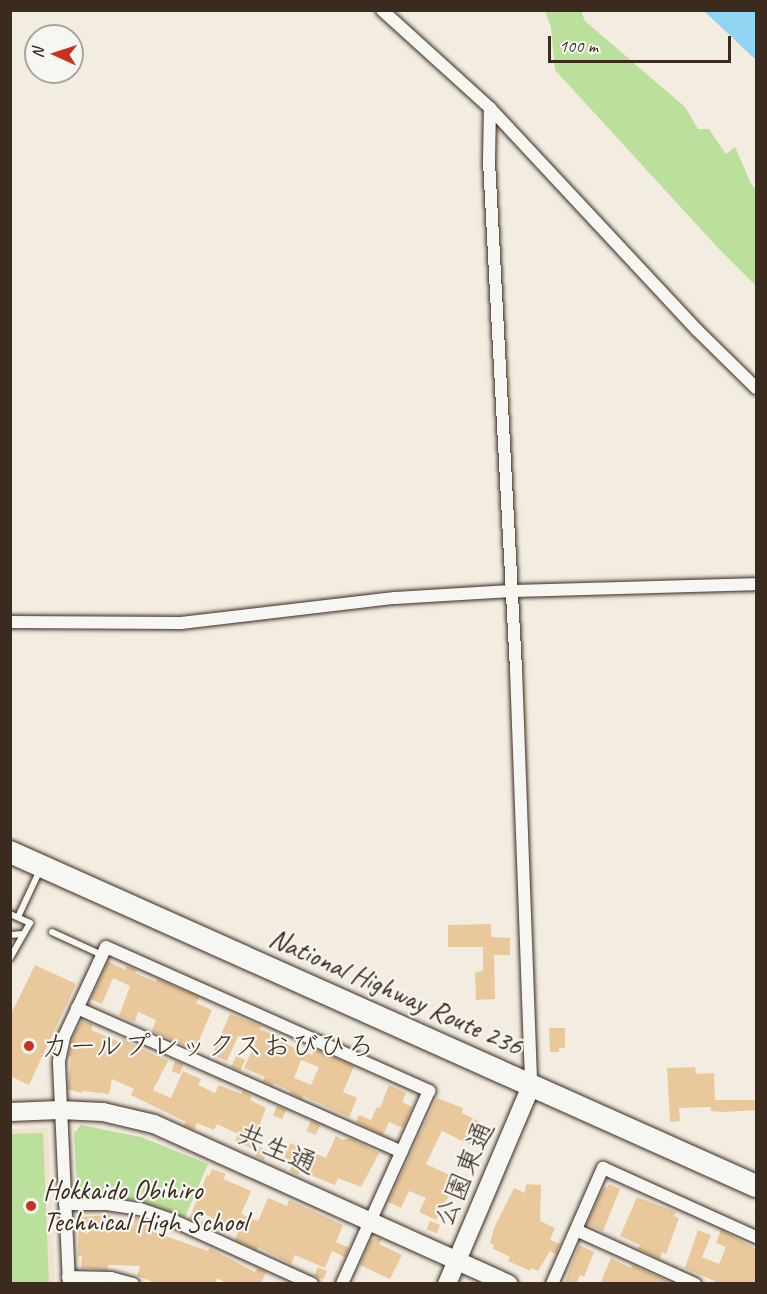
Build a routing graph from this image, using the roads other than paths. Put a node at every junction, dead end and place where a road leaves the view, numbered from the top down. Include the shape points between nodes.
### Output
1 (382, 10) edge
2 (490, 108) junction
3 (756, 388) edge
4 (756, 584) edge
5 (511, 591) junction
6 (10, 622) edge
7 (10, 852) edge
8 (42, 866) junction
9 (10, 914) edge
10 (18, 917) junction
11 (52, 932) dead end
12 (23, 934) junction
13 (10, 935) edge
14 (102, 955) junction
15 (10, 958) edge
16 (77, 1008) junction
17 (531, 1086) junction
18 (60, 1110) junction
19 (10, 1112) edge
20 (402, 1152) junction
21 (756, 1186) edge
22 (65, 1204) junction
23 (371, 1220) junction
24 (576, 1230) junction
25 (756, 1237) edge
26 (457, 1261) junction
27 (69, 1280) edge
28 (133, 1284) edge
29 (312, 1284) edge
30 (342, 1284) edge
31 (447, 1284) edge
32 (509, 1284) edge
33 (552, 1284) edge
34 (695, 1284) edge

1 - 2 street
2 - 3 street
2 - 5 street via 489,161
4 - 5 street
5 - 6 street via 395,598 181,623
5 - 17 street via 533,1060
7 - 8 highway, National Highway Route 236
8 - 10 lane
8 - 17 highway, National Highway Route 236
9 - 10 lane
10 - 12 lane via 30,922
11 - 14 lane
12 - 13 lane
12 - 15 lane
14 - 16 street
14 - 20 street via 106,947 429,1091
16 - 18 street via 59,1061
16 - 20 street
17 - 21 highway, National Highway Route 236
17 - 26 street, 公園東通
18 - 19 street, 共生通
18 - 22 street
18 - 23 street, 共生通 via 102,1112 154,1124
20 - 23 street
22 - 27 street
22 - 29 street via 140,1209
23 - 26 street, 共生通
23 - 30 street
24 - 25 street via 603,1168
24 - 33 street
24 - 34 street
26 - 31 street, 公園東通
26 - 32 street, 共生通
27 - 28 street via 111,1278

